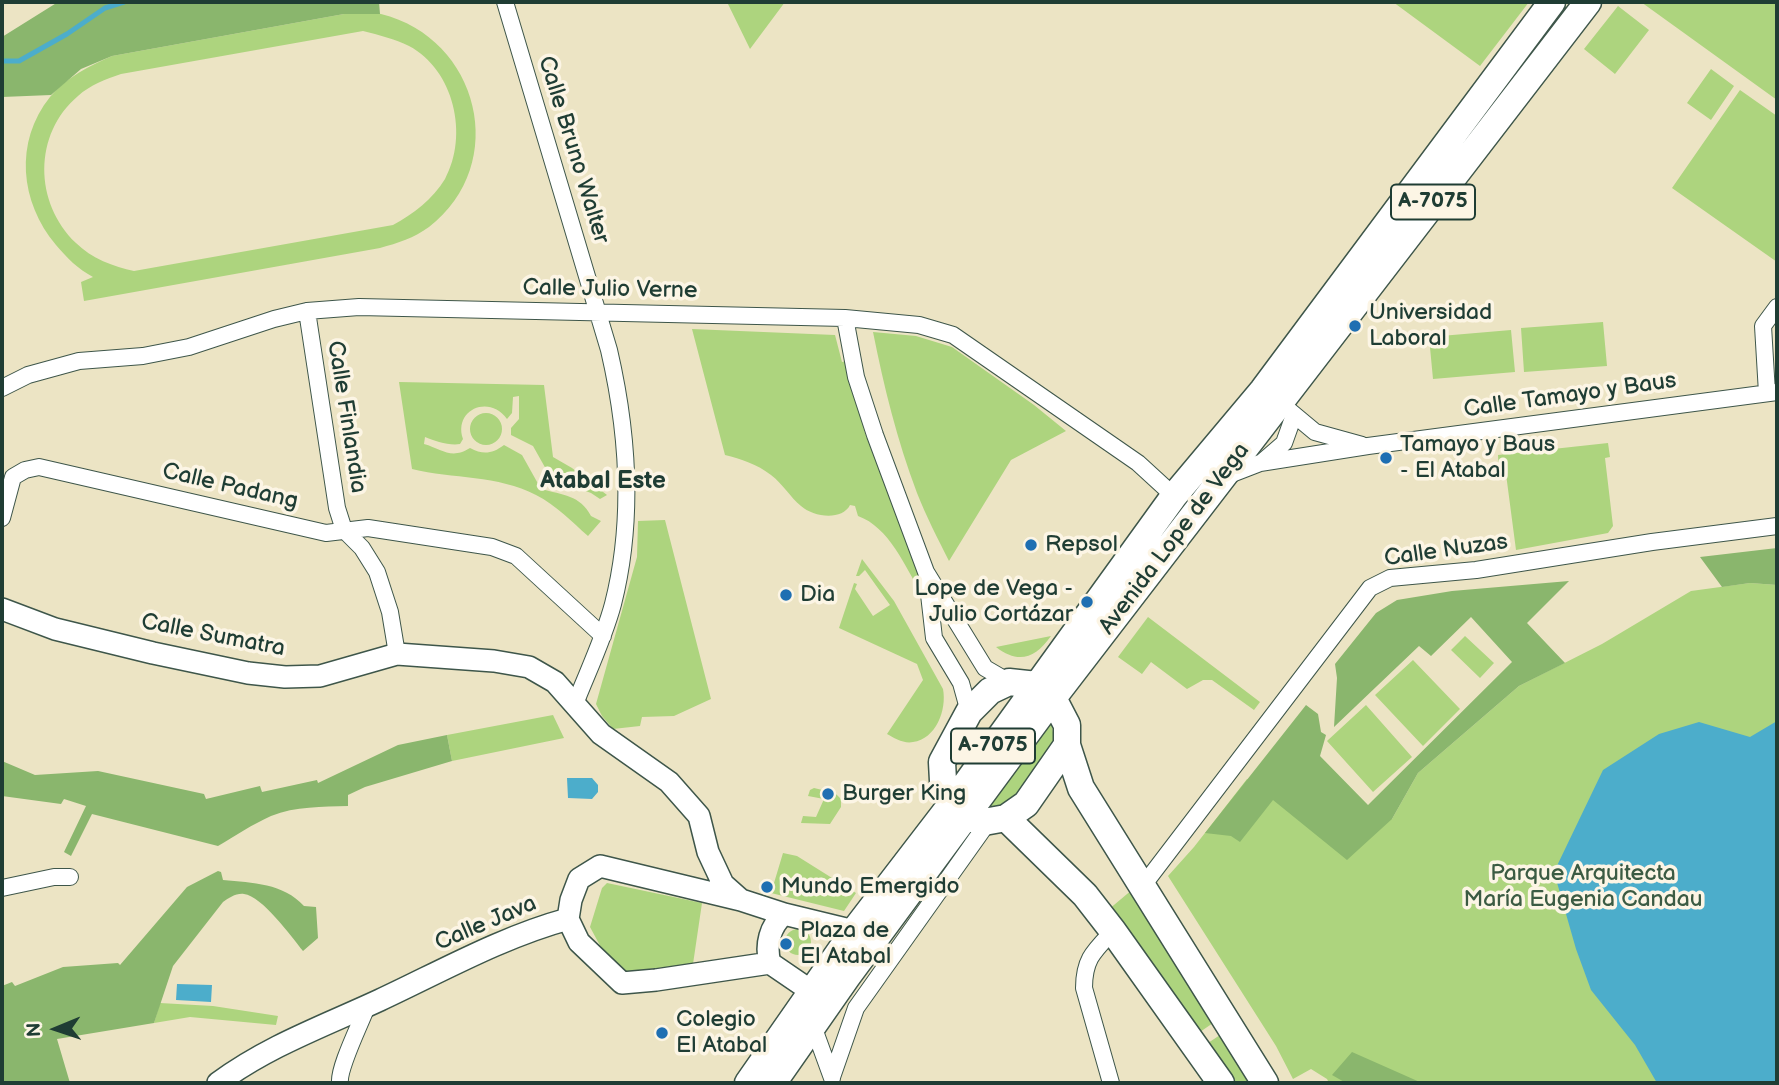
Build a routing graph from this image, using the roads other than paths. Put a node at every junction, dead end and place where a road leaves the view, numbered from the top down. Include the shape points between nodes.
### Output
1 (505, 2) edge
2 (1552, 2) edge
3 (1588, 2) edge
4 (1777, 307) edge
5 (307, 310) junction
6 (598, 312) junction
7 (845, 318) junction
8 (2, 387) edge
9 (1772, 392) edge
10 (1279, 402) junction
11 (1368, 446) junction
12 (1260, 463) junction
13 (1223, 478) junction
14 (1174, 496) junction
15 (2, 518) edge
16 (1777, 526) edge
17 (344, 530) junction
18 (926, 572) junction
19 (2, 609) edge
20 (603, 636) junction
21 (397, 654) junction
22 (1009, 682) junction
23 (1045, 692) junction
24 (575, 704) junction
25 (969, 712) junction
26 (1067, 745) junction
27 (977, 816) junction
28 (708, 852) junction
29 (70, 877) dead end
30 (683, 886) junction
31 (1142, 887) junction
32 (2, 888) edge
33 (741, 900) junction
34 (784, 914) junction
35 (568, 919) junction
36 (854, 930) junction
37 (1113, 931) junction
38 (770, 963) junction
39 (820, 997) junction
40 (368, 1006) junction
41 (856, 1008) junction
42 (813, 1026) junction
43 (830, 1081) edge
44 (218, 1083) edge
45 (340, 1083) edge
46 (748, 1083) edge
47 (773, 1083) edge
48 (1111, 1083) edge
49 (1221, 1083) edge
50 (1265, 1083) edge

1 - 6 street, Calle Bruno Walter
2 - 10 main road, Avenida Lope de Vega / A-7075
3 - 10 main road, Avenida Lope de Vega / A-7075
4 - 9 street via 1763,326
5 - 6 street, Calle Julio Verne
5 - 8 street, Calle Julio Verne via 189,347 79,361
5 - 17 street, Calle Finlandia
6 - 7 street, Calle Julio Verne
6 - 20 street, Calle Bruno Walter via 620,400 626,469 623,545
7 - 14 street, Calle Julio Verne via 919,325 953,335 1138,463
7 - 18 street via 856,377
9 - 11 street, Calle Tamayo y Baus
10 - 11 street, Calle Tamayo y Baus via 1315,432
10 - 12 street via 1284,443
10 - 13 main road, Avenida Lope de Vega / A-7075
10 - 14 main road, Avenida Lope de Vega / A-7075
11 - 12 street, Calle Tamayo y Baus
12 - 13 street, Calle Tamayo y Baus
13 - 23 main road, Avenida Lope de Vega / A-7075
14 - 23 main road, Avenida Lope de Vega / A-7075
15 - 17 street, Calle Padang via 13,477 39,467 326,533
16 - 31 street, Calle Nuzas via 1476,570 1390,578 1370,588
17 - 20 street via 368,528 492,547 516,556
17 - 21 street via 377,572
18 - 22 street via 985,668
18 - 25 street via 934,638 961,683
19 - 21 street, Calle Sumatra via 55,629 248,673 320,676
20 - 24 street, Calle Bruno Walter
21 - 24 street, Calle Sumatra via 529,667 555,682
22 - 23 main road
22 - 25 main road via 990,691
23 - 26 main road via 1067,725
23 - 27 main road, Avenida Lope de Vega / A-7075
24 - 28 street, Calle Sumatra via 601,734 670,782 699,816
25 - 27 main road via 942,762 943,781
26 - 27 main road via 1026,804
26 - 31 main road via 1081,788
27 - 36 main road, Avenida Lope de Vega / A-7075
27 - 37 main road via 1084,895
27 - 39 main road, Avenida Lope de Vega / A-7075
27 - 41 street, Avenida Lope de Vega
28 - 30 street via 706,874 699,883
28 - 33 street, Calle Sumatra via 723,884
29 - 32 street
30 - 33 street
30 - 35 street via 600,866 579,879
31 - 50 main road
33 - 34 street
34 - 36 street
34 - 38 street via 769,937
35 - 38 street, Calle Java via 579,942 622,983
35 - 40 street, Calle Java via 532,929
36 - 39 main road, Avenida Lope de Vega / A-7075
37 - 48 street via 1090,954 1084,973 1084,989
37 - 49 main road
38 - 39 street
39 - 41 street
39 - 42 main road, Avenida Lope de Vega / A-7075
39 - 46 main road, Avenida Lope de Vega / A-7075
40 - 44 street, Calle Java via 244,1063
40 - 45 street
41 - 43 street, Avenida Lope de Vega
42 - 43 street
42 - 47 main road, Avenida Lope de Vega / A-7075

